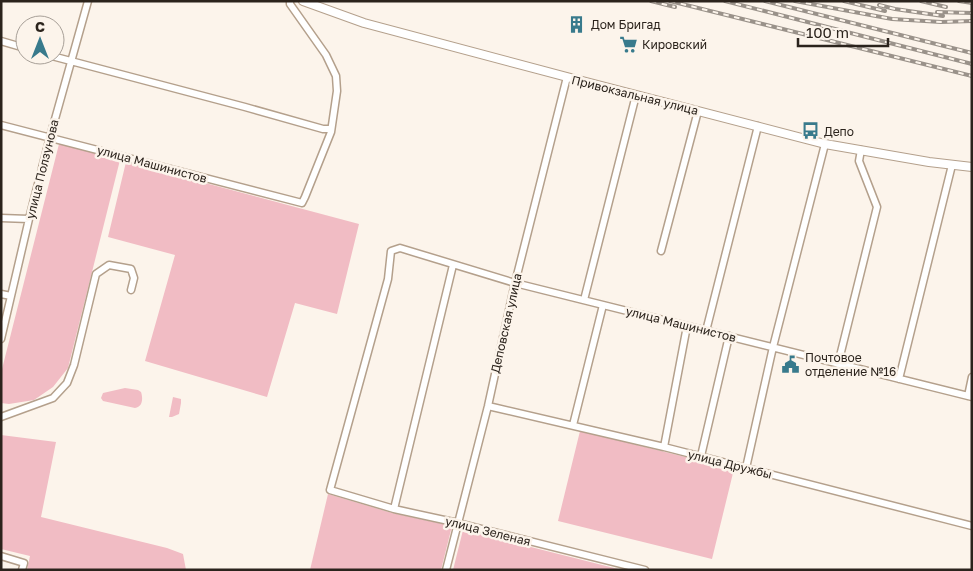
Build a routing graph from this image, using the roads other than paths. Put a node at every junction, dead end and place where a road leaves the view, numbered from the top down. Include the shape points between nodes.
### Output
1 (88, 1) edge
2 (290, 1) edge
3 (303, 1) edge
4 (1, 41) edge
5 (15, 45) edge
6 (65, 60) edge
7 (70, 62) junction
8 (568, 77) junction
9 (636, 95) junction
10 (698, 111) junction
11 (1, 125) edge
12 (758, 126) junction
13 (331, 129) junction
14 (50, 137) junction
15 (825, 144) junction
16 (861, 150) junction
17 (952, 165) junction
18 (972, 167) edge
19 (1, 218) edge
20 (29, 219) junction
21 (661, 251) dead end
22 (453, 265) junction
23 (515, 283) junction
24 (131, 290) dead end
25 (1, 294) edge
26 (11, 296) junction
27 (584, 300) junction
28 (603, 305) junction
29 (688, 326) junction
30 (706, 331) junction
31 (729, 336) junction
32 (1, 339) edge
33 (773, 348) junction
34 (838, 364) junction
35 (972, 377) edge
36 (899, 379) junction
37 (970, 397) edge
38 (488, 406) junction
39 (1, 417) edge
40 (573, 426) junction
41 (664, 447) junction
42 (701, 456) junction
43 (746, 468) junction
44 (330, 490) joint
45 (394, 509) junction
46 (458, 523) junction
47 (972, 526) edge
48 (1, 556) edge
49 (23, 566) edge
50 (446, 570) edge
51 (645, 570) edge

1 - 7 street, улица Ползунова
2 - 13 street via 336,76
3 - 8 street, Привокзальная улица via 364,23
4 - 5 street
6 - 7 street
7 - 13 street
7 - 14 street, улица Ползунова
8 - 9 street, Привокзальная улица
8 - 23 street, Деповская улица
9 - 10 street, Привокзальная улица
9 - 27 street
10 - 12 street, Привокзальная улица
10 - 21 street
11 - 14 street, улица Машинистов
12 - 15 street, Привокзальная улица
12 - 30 street
13 - 14 street, улица Машинистов via 302,203
14 - 20 street, улица Ползунова
15 - 16 street, Привокзальная улица
15 - 33 street
16 - 17 street, Привокзальная улица
16 - 34 street via 860,161 877,207
17 - 18 street, Привокзальная улица
17 - 36 street
19 - 20 street
20 - 26 street, улица Ползунова
22 - 23 street, улица Машинистов
22 - 44 street, улица Машинистов via 400,248 391,251 388,279
22 - 45 street
23 - 27 street, улица Машинистов
23 - 38 street, Деповская улица
24 - 39 street via 134,278 131,269 109,265 96,274 67,383 53,398
25 - 26 street
26 - 32 street, улица Ползунова
27 - 28 street, улица Машинистов
28 - 29 street, улица Машинистов
28 - 40 street
29 - 30 street, улица Машинистов
29 - 41 street
30 - 31 street, улица Машинистов
31 - 33 street, улица Машинистов
31 - 42 street
33 - 34 street, улица Машинистов
33 - 43 street
34 - 36 street, улица Машинистов
35 - 37 street
36 - 37 street, улица Машинистов
38 - 40 street, улица Дружбы
38 - 46 street, Деповская улица
40 - 41 street, улица Дружбы
41 - 42 street, улица Дружбы
42 - 43 street, улица Дружбы
43 - 47 street, улица Дружбы
44 - 45 street, улица Зеленая
45 - 46 street, улица Зеленая
46 - 50 street, Деповская улица
46 - 51 street, улица Зеленая
48 - 49 street

